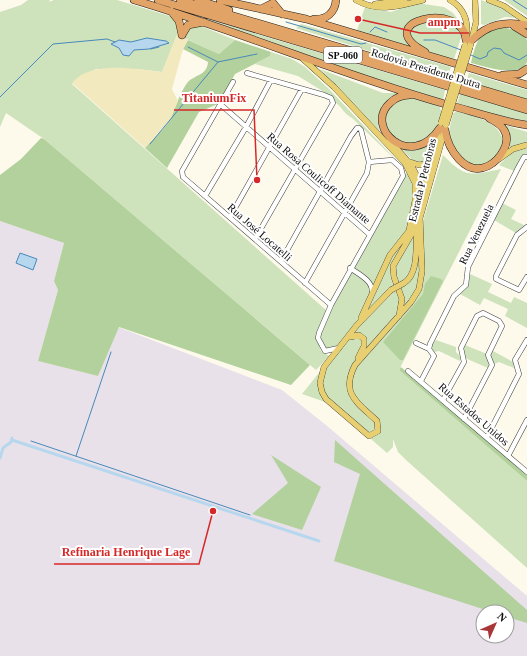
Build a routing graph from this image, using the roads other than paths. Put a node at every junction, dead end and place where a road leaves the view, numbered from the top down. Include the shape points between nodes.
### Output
1 (134, 0) edge
2 (158, 0) edge
3 (180, 0) edge
4 (198, 0) edge
5 (220, 0) edge
6 (336, 0) edge
7 (356, 0) edge
8 (361, 0) edge
9 (372, 0) edge
10 (405, 0) edge
11 (450, 0) edge
12 (475, 0) edge
13 (489, 0) edge
14 (426, 2) edge
15 (379, 4) junction
16 (443, 5) dead end
17 (417, 9) dead end
18 (171, 11) junction
19 (410, 18) dead end
20 (306, 19) junction
21 (205, 22) junction
22 (527, 22) edge
23 (504, 23) junction
24 (527, 25) edge
25 (527, 34) edge
26 (468, 43) junction
27 (331, 45) junction
28 (435, 58) junction
29 (302, 59) junction
30 (527, 69) edge
31 (247, 73) dead end
32 (494, 75) junction
33 (271, 80) junction
34 (232, 82) dead end
35 (527, 85) edge
36 (302, 89) junction
37 (418, 96) junction
38 (527, 103) edge
39 (220, 104) junction
40 (527, 110) edge
41 (483, 114) junction
42 (443, 126) junction
43 (525, 126) edge
44 (246, 127) junction
45 (387, 135) junction
46 (527, 145) edge
47 (270, 147) junction
48 (527, 148) edge
49 (513, 149) junction
50 (526, 156) edge
51 (369, 162) junction
52 (407, 162) junction
53 (430, 163) junction
54 (490, 165) junction
55 (296, 169) junction
56 (320, 190) junction
57 (204, 196) junction
58 (345, 213) junction
59 (230, 217) junction
60 (527, 227) edge
61 (370, 234) junction
62 (255, 239) junction
63 (280, 261) junction
64 (350, 268) junction
65 (527, 276) edge
66 (305, 283) junction
67 (370, 301) junction
68 (331, 305) junction
69 (398, 316) junction
70 (357, 325) junction
71 (347, 338) junction
72 (527, 340) edge
73 (416, 343) dead end
74 (339, 348) junction
75 (429, 349) junction
76 (355, 365) junction
77 (408, 371) dead end
78 (421, 381) junction
79 (443, 400) junction
80 (464, 419) junction
81 (527, 420) edge
82 (487, 437) junction
83 (508, 456) junction
84 (527, 472) edge

1 - 18 highway
2 - 40 highway, Rodovia Presidente Dutra / SP-060
3 - 27 highway, Rodovia Presidente Dutra / SP-060
4 - 27 highway
5 - 20 highway
6 - 20 highway via 330,15 319,19
7 - 14 main road via 364,5 382,8
8 - 15 main road
9 - 15 street
10 - 15 main road
11 - 26 main road via 458,6 467,20
12 - 26 main road via 476,22
13 - 22 main road via 504,6
14 - 17 highway
16 - 26 highway via 462,20
18 - 21 highway
18 - 21 highway via 180,21 182,35 188,25
19 - 28 highway via 408,30 412,42
20 - 28 highway
21 - 29 highway
23 - 24 highway
23 - 25 highway via 515,26
23 - 26 highway via 486,28
26 - 42 main road, bridge
27 - 38 highway, Rodovia Presidente Dutra / SP-060
28 - 32 highway
29 - 37 highway
29 - 52 main road via 334,87
30 - 32 highway via 519,74
31 - 33 street
32 - 35 highway
33 - 36 street
33 - 44 street
34 - 39 street
36 - 47 street
36 - 55 street via 331,98 334,103
37 - 41 highway
37 - 45 highway via 401,96 386,106 382,121
39 - 44 street, Rua Rosa Coulicoff Diamante
39 - 57 street, Rua José Locatelli via 182,171 183,177
41 - 43 highway
41 - 54 highway via 497,123 507,138 505,146
42 - 45 highway via 427,142 419,146 402,145
42 - 53 main road
42 - 54 highway via 450,148 463,162 477,167
42 - 69 main road, Estrada P Petrobras via 420,218 421,279 415,295
44 - 47 street, Rua Rosa Coulicoff Diamante
44 - 57 street
45 - 52 main road, Estrada P Petrobras
46 - 49 main road
47 - 55 street, Rua Rosa Coulicoff Diamante
47 - 59 street
48 - 49 main road
49 - 54 main road
50 - 75 street, Rua Venezuela via 468,267 466,285 453,299
51 - 56 street via 361,130 357,128
51 - 58 street via 369,169
51 - 61 street via 392,160 403,173
52 - 53 main road via 419,165
52 - 67 main road via 415,183 415,201 409,231 390,255
52 - 69 main road, Estrada P Petrobras via 416,172 419,186 413,230 393,266 402,299
53 - 70 main road, bridge via 418,218 412,276 391,290
55 - 56 street, Rua Rosa Coulicoff Diamante
55 - 62 street
56 - 58 street, Rua Rosa Coulicoff Diamante
56 - 63 street
57 - 59 street, Rua José Locatelli
58 - 61 street, Rua Rosa Coulicoff Diamante
58 - 66 street
59 - 62 street, Rua José Locatelli
60 - 65 street via 517,236 496,279 519,290
61 - 64 street
62 - 63 street, Rua José Locatelli
63 - 66 street, Rua José Locatelli
64 - 67 street via 371,284 373,290
64 - 68 street
66 - 68 street, Rua José Locatelli
67 - 70 main road
68 - 74 street via 318,338 325,351
69 - 76 main road
70 - 71 main road
71 - 74 main road
71 - 76 main road via 355,334 364,339 364,346
72 - 82 street via 515,360 518,374
73 - 75 street
74 - 76 main road via 324,367 320,383 322,392 326,399 366,436 371,436 378,431 377,421 351,395 348,382
75 - 78 street, Rua Venezuela via 434,356
77 - 78 street, Rua Estados Unidos
78 - 79 street, Rua Estados Unidos
79 - 80 street, Rua Estados Unidos
79 - 80 street via 464,362 461,348 479,314 483,313 502,324 488,355 492,365
80 - 82 street, Rua Estados Unidos
81 - 83 street
82 - 83 street, Rua Estados Unidos
83 - 84 street, Rua Estados Unidos

